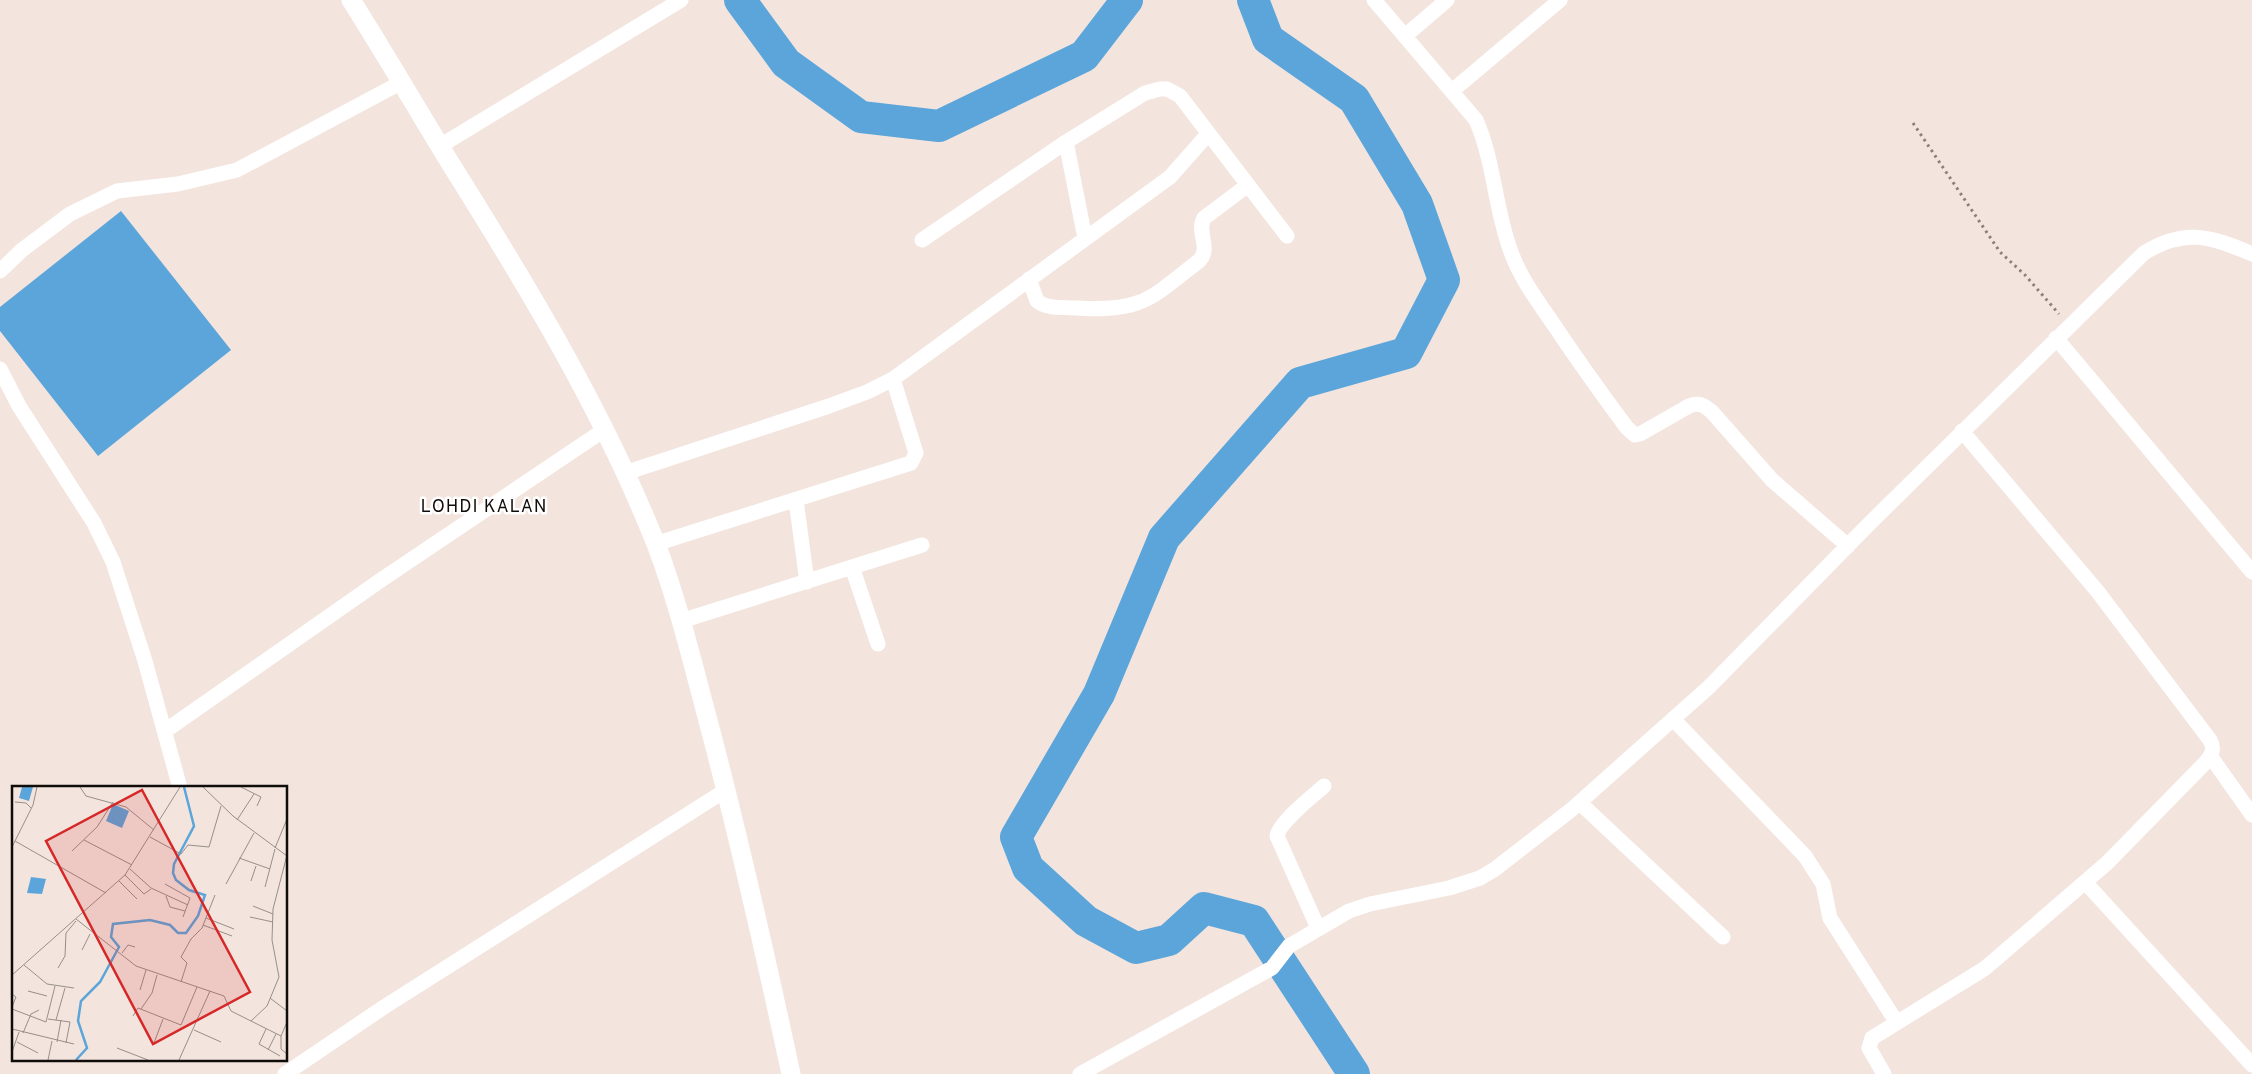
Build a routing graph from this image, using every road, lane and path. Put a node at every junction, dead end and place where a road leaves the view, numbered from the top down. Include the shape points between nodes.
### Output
1 (351, 0) edge
2 (681, 0) edge
3 (1374, 0) edge
4 (1447, 0) edge
5 (1560, 0) edge
6 (1405, 36) junction
7 (402, 82) junction
8 (1452, 91) junction
9 (1913, 123) dead end
10 (1208, 134) junction
11 (1066, 142) junction
12 (440, 146) junction
13 (1248, 185) junction
14 (1287, 236) dead end
15 (1085, 238) junction
16 (922, 240) dead end
17 (2252, 254) edge
18 (0, 271) edge
19 (1029, 279) junction
20 (2070, 325) junction
21 (2056, 338) junction
22 (0, 369) edge
23 (893, 379) junction
24 (604, 430) junction
25 (1962, 432) junction
26 (624, 473) junction
27 (796, 500) junction
28 (655, 544) junction
29 (922, 545) dead end
30 (1848, 546) junction
31 (852, 567) junction
32 (2252, 572) edge
33 (807, 582) junction
34 (681, 621) junction
35 (878, 644) dead end
36 (1673, 719) junction
37 (165, 731) junction
38 (2211, 757) junction
39 (179, 786) edge
40 (1324, 786) dead end
41 (726, 790) junction
42 (1580, 802) junction
43 (2252, 816) edge
44 (2085, 882) junction
45 (1318, 928) junction
46 (1723, 937) dead end
47 (1897, 1023) junction
48 (2252, 1065) edge
49 (285, 1074) edge
50 (792, 1074) edge
51 (1080, 1074) edge
52 (1884, 1074) edge

1 - 7 street
2 - 12 street
3 - 6 street
4 - 6 street
5 - 8 street
6 - 8 street
7 - 12 street
7 - 18 street via 237,170 178,184 117,191 70,214
8 - 30 street via 1476,120 1480,130 1504,232 1516,265 1585,371 1627,428 1640,434 1689,406 1697,403 1706,407 1772,480
9 - 20 path via 2000,252
10 - 11 street via 1180,96 1160,88 1145,93
10 - 13 street
10 - 15 street via 1170,177
11 - 15 street
11 - 16 street
12 - 24 street via 559,343
13 - 14 street
13 - 19 street via 1204,218 1201,226 1205,251 1200,260 1145,302 1106,310 1043,305 1035,298
15 - 19 street
17 - 20 street via 2224,242 2199,237 2162,242 2144,253
19 - 23 street
20 - 21 street
21 - 25 street
21 - 32 street
22 - 37 street via 19,406 104,542 120,583
23 - 26 street via 829,406
23 - 27 street via 916,453 914,461
24 - 26 street
24 - 37 street via 380,580
25 - 30 street
25 - 38 street via 2098,592 2210,740
26 - 28 street
27 - 28 street
27 - 33 street
28 - 34 street
29 - 31 street
30 - 36 street via 1709,687
31 - 33 street
31 - 35 street
33 - 34 street
34 - 41 street
36 - 42 street
36 - 47 street via 1814,868 1823,884 1830,918
37 - 39 street
38 - 43 street
38 - 44 street
40 - 45 street via 1287,820 1277,836
41 - 49 street via 384,1007
41 - 50 street
42 - 45 street via 1480,878 1449,888 1370,904
42 - 46 street
44 - 47 street via 1984,969
44 - 48 street
45 - 51 street via 1289,946 1272,968
47 - 52 street via 1872,1038 1869,1045

